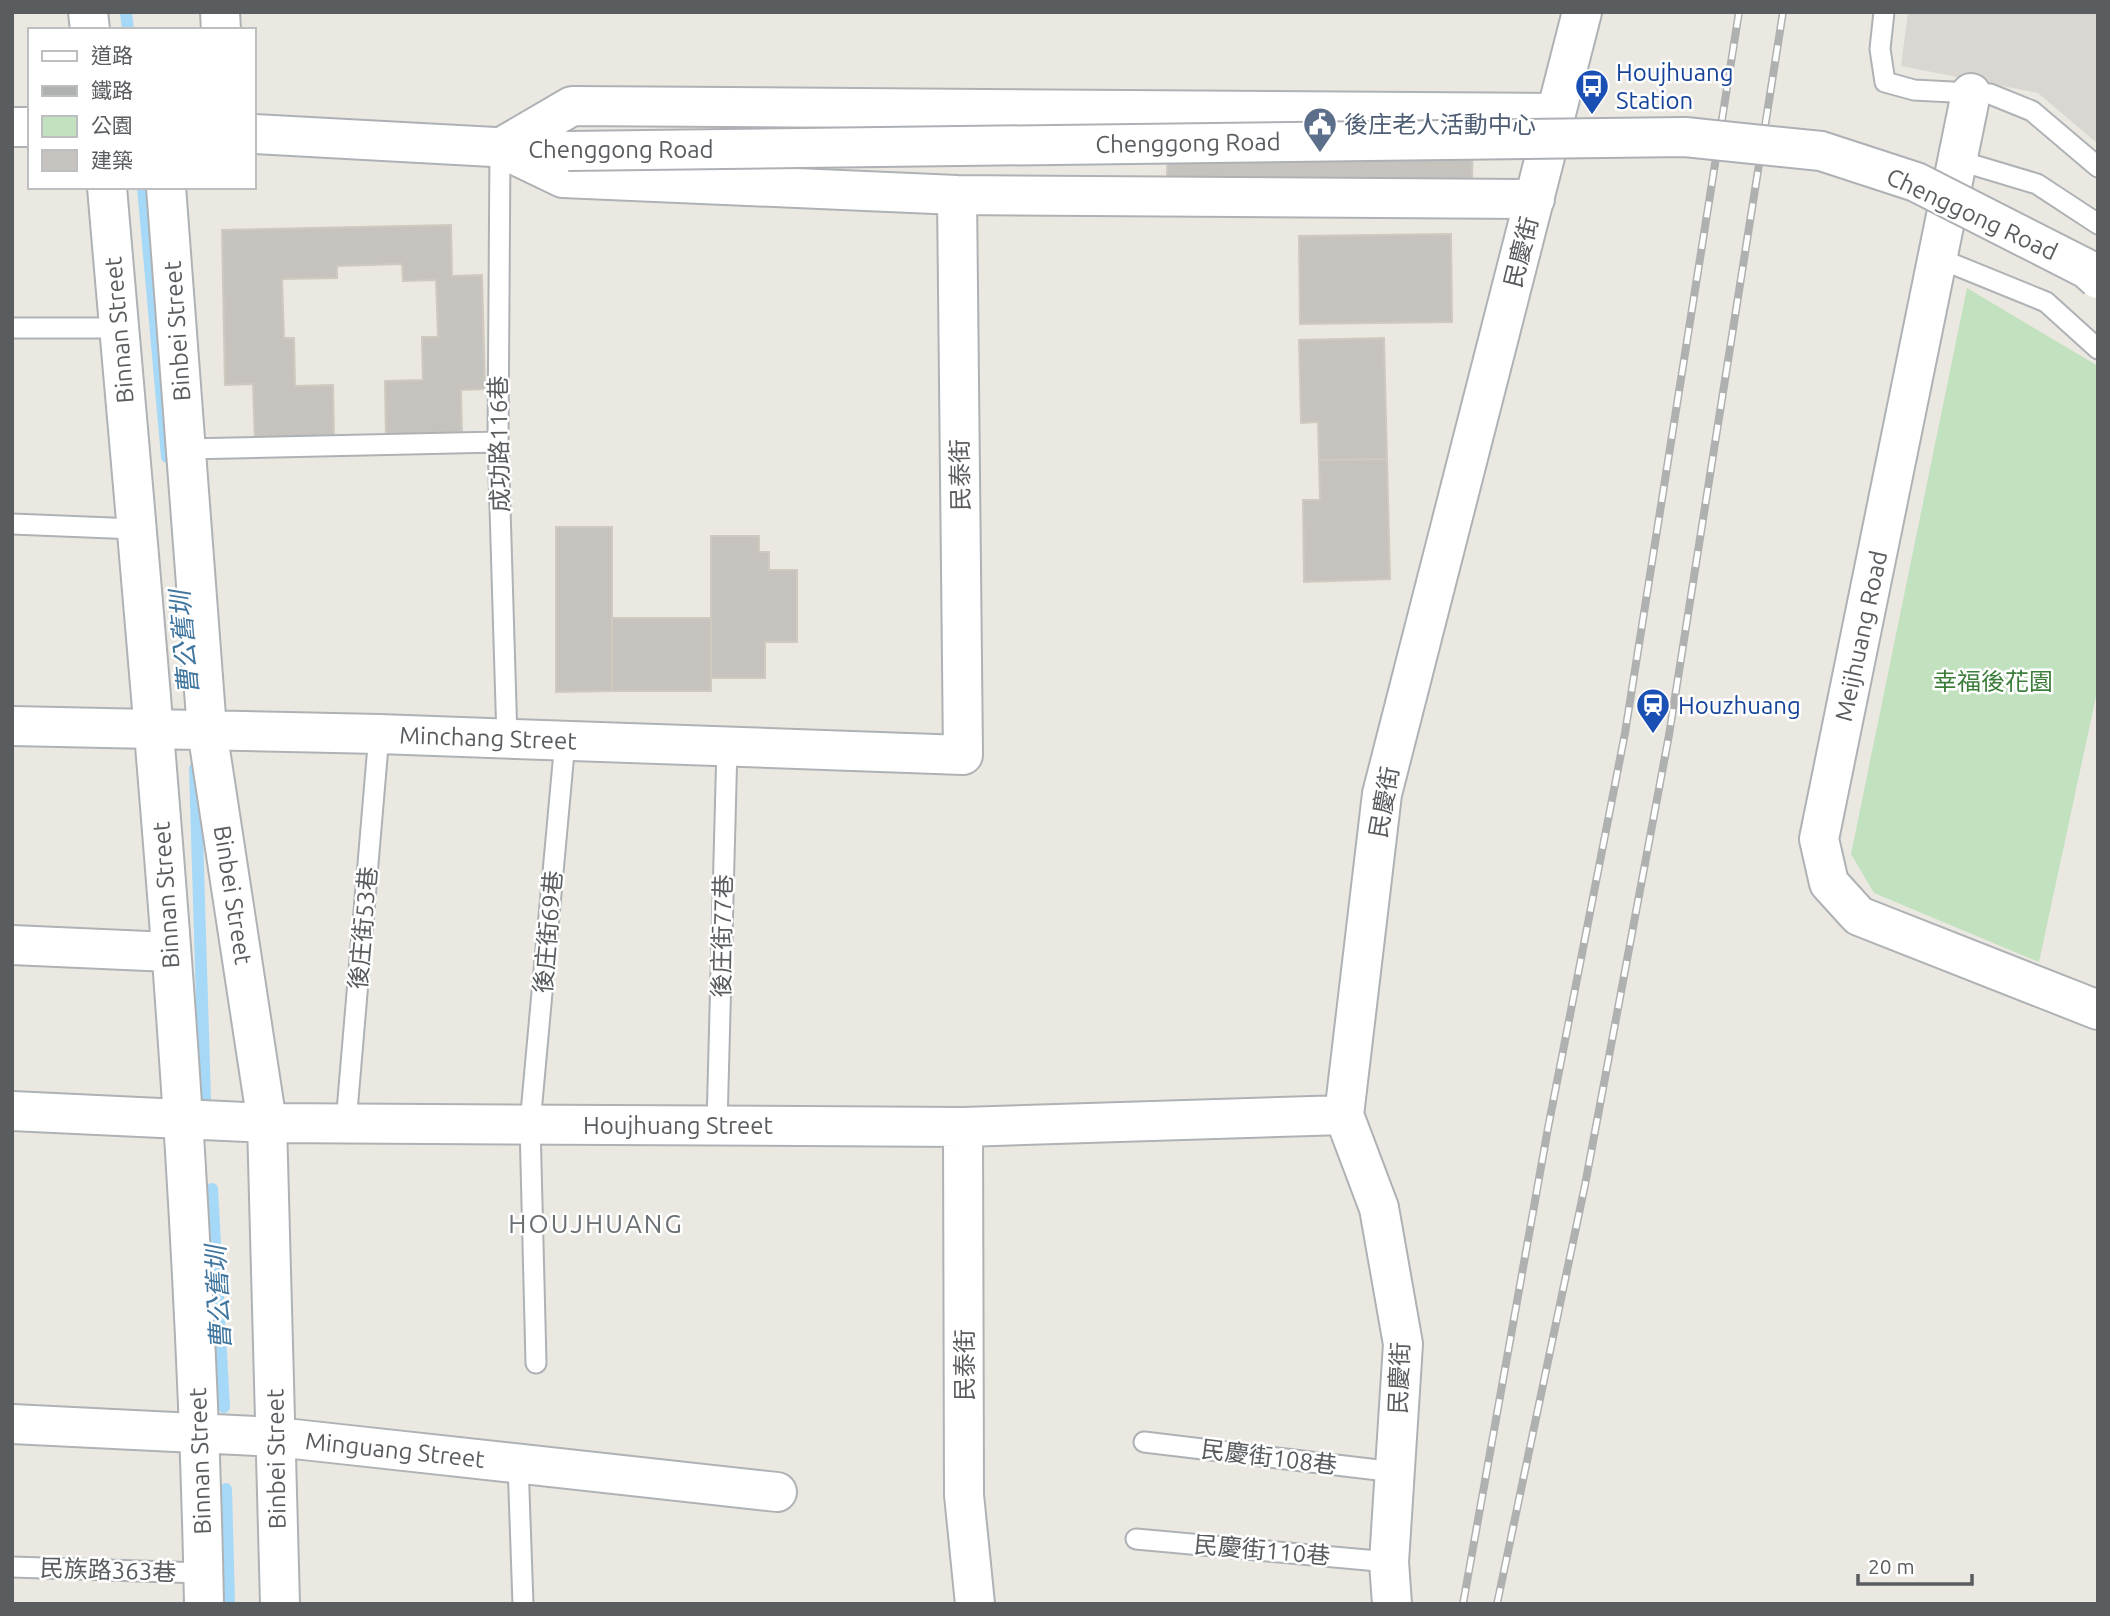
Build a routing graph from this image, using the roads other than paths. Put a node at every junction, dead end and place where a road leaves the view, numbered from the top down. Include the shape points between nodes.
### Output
1 (1582, 12) edge
2 (1884, 12) edge
3 (1971, 93) junction
4 (1556, 113) junction
5 (256, 134) edge
6 (499, 148) junction
7 (1957, 160) junction
8 (2098, 167) edge
9 (107, 189) edge
10 (166, 189) edge
11 (957, 195) junction
12 (1535, 199) junction
13 (2098, 224) edge
14 (1938, 258) junction
15 (2098, 279) edge
16 (12, 328) edge
17 (119, 328) junction
18 (2098, 349) edge
19 (498, 442) junction
20 (185, 449) junction
21 (12, 524) edge
22 (136, 529) junction
23 (12, 726) edge
24 (185, 729) junction
25 (379, 734) junction
26 (507, 739) junction
27 (565, 741) junction
28 (727, 746) junction
29 (963, 755) joint
30 (12, 945) edge
31 (170, 952) junction
32 (2098, 1010) edge
33 (12, 1111) edge
34 (1343, 1115) junction
35 (182, 1119) junction
36 (267, 1123) junction
37 (346, 1123) junction
38 (530, 1124) junction
39 (717, 1125) junction
40 (963, 1126) junction
41 (536, 1363) dead end
42 (12, 1424) edge
43 (201, 1431) junction
44 (276, 1437) junction
45 (1144, 1442) dead end
46 (518, 1464) junction
47 (1395, 1472) junction
48 (777, 1492) dead end
49 (1136, 1539) dead end
50 (1389, 1562) junction
51 (12, 1567) edge
52 (204, 1588) edge
53 (280, 1604) edge
54 (523, 1604) edge
55 (975, 1604) edge
56 (1392, 1604) edge

1 - 4 street, 民慶街
2 - 3 lane via 1880,50 1885,82 1914,90
3 - 7 street, Meijhuang Road
3 - 8 lane via 1990,94 2032,111
4 - 6 street, Chenggong Road via 572,106
4 - 12 street, 民慶街
5 - 6 street, Chenggong Road
6 - 11 street, Chenggong Road via 563,178
6 - 15 street, Chenggong Road, bridge via 568,151 1685,137 1821,151 1916,182 2087,269
6 - 19 lane, 成功路116巷
7 - 13 lane via 2037,184
7 - 14 street, Meijhuang Road
9 - 17 street, Binnan Street
10 - 20 street, Binbei Street
11 - 12 street, Chenggong Road
11 - 29 street, 民泰街
12 - 34 street, 民慶街 via 1382,794
14 - 18 lane via 2046,302
14 - 32 street, Meijhuang Road via 1819,839 1829,883 1859,916
16 - 17 lane
17 - 22 street, Binnan Street
19 - 20 lane
19 - 26 lane, 成功路116巷
20 - 24 street, Binbei Street
21 - 22 lane
22 - 24 street, Binnan Street
23 - 24 street, Minchang Street
24 - 25 street, Minchang Street
24 - 31 street, Binnan Street
24 - 36 street, Binbei Street
25 - 26 street, Minchang Street
25 - 37 lane, 後庄街53巷
26 - 27 street, Minchang Street
27 - 28 street, Minchang Street
27 - 38 lane, 後庄街69巷
28 - 29 street, Minchang Street
28 - 39 lane, 後庄街77巷
30 - 31 street
31 - 35 street, Binnan Street
33 - 35 street, Houjhuang Street
34 - 40 street, Houjhuang Street
34 - 47 street, 民慶街 via 1378,1208 1403,1344
35 - 36 street, Houjhuang Street
35 - 43 street, Binnan Street
36 - 37 street, Houjhuang Street
36 - 44 street, Binbei Street
37 - 38 street, Houjhuang Street
38 - 39 street, Houjhuang Street
38 - 41 lane, 後庄街69巷
39 - 40 street, Houjhuang Street
40 - 55 street, 民泰街 via 964,1495
42 - 43 street, Minguang Street
43 - 44 street, Minguang Street
43 - 52 street, Binnan Street
44 - 46 street, Minguang Street
44 - 53 street, Binbei Street
45 - 47 lane, 民慶街108巷
46 - 48 street, Minguang Street
46 - 54 lane
47 - 50 street, 民慶街
49 - 50 lane, 民慶街110巷
50 - 56 street, 民慶街
51 - 52 lane, 民族路363巷

